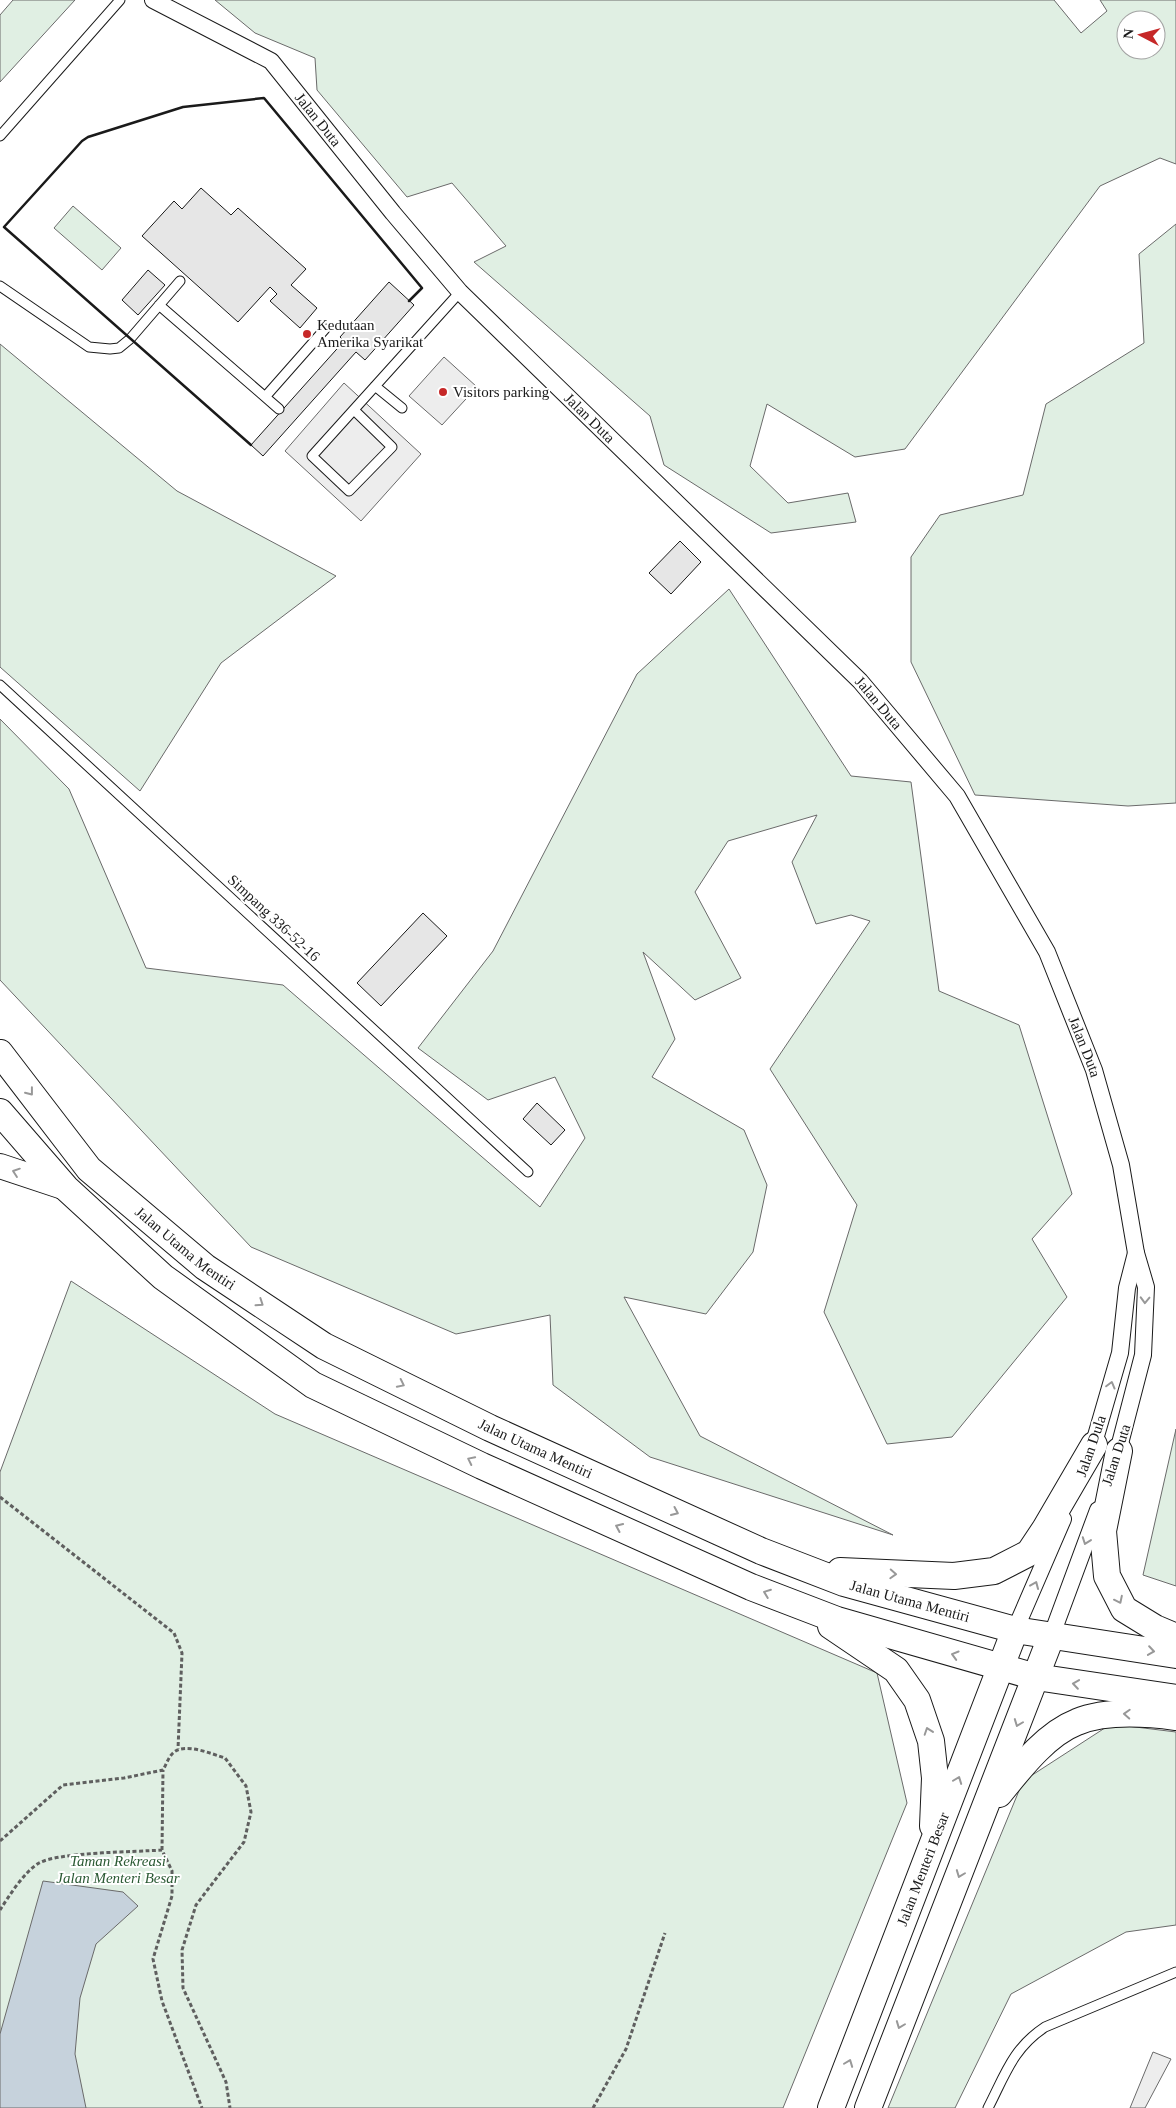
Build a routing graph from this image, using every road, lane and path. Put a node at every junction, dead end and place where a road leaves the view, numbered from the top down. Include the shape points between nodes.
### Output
1 (120, 0) edge
2 (153, 0) edge
3 (0, 136) edge
4 (180, 281) dead end
5 (0, 286) edge
6 (460, 292) junction
7 (159, 305) junction
8 (325, 329) dead end
9 (375, 386) junction
10 (265, 397) junction
11 (279, 408) dead end
12 (402, 408) dead end
13 (354, 410) junction
14 (0, 685) edge
15 (0, 1053) edge
16 (0, 1112) edge
17 (0, 1166) edge
18 (528, 1172) dead end
19 (66, 1188) junction
20 (1136, 1253) junction
21 (1094, 1446) junction
22 (1119, 1451) junction
23 (0, 1497) edge
24 (810, 1570) junction
25 (802, 1606) junction
26 (1016, 1630) junction
27 (1051, 1637) junction
28 (1176, 1637) edge
29 (1176, 1655) edge
30 (1002, 1668) junction
31 (1036, 1677) junction
32 (1176, 1698) edge
33 (1176, 1716) edge
34 (178, 1749) junction
35 (162, 1770) junction
36 (984, 1812) junction
37 (0, 1841) edge
38 (932, 1849) junction
39 (162, 1850) junction
40 (0, 1910) edge
41 (665, 1933) dead end
42 (1176, 1972) edge
43 (202, 2108) edge
44 (230, 2108) edge
45 (593, 2108) edge
46 (831, 2108) edge
47 (868, 2108) edge
48 (988, 2108) edge

1 - 3 lane
2 - 6 street, Jalan Duta via 271,61
4 - 7 lane
5 - 7 lane via 89,347 119,348
6 - 9 lane
6 - 20 street, Jalan Duta via 860,682 957,796 1047,952 1094,1070 1121,1165
7 - 10 lane
8 - 10 lane
9 - 12 lane
9 - 13 lane
10 - 11 lane
13 - 13 lane via 392,447 349,491 312,456
14 - 18 lane, Simpang 336-52-16
15 -> 24 main road, Jalan Utama Mentiri via 89,1169 205,1267 324,1346 490,1428 761,1551
16 - 19 main road
19 -> 17 street
25 -> 19 main road via 752,1587 482,1466 313,1385 163,1276
21 -> 20 street, Jalan Dula via 1120,1353 1127,1288
20 -> 22 street, Jalan Duta via 1146,1287 1143,1355
24 -> 21 main road via 954,1576 994,1571 1029,1553
26 -> 21 street, Jalan Dula
22 -> 27 street, Jalan Duta
22 -> 28 main road via 1103,1531 1107,1576 1124,1609
23 - 34 path via 174,1634 182,1653
24 - 26 main road, Jalan Utama Mentiri via 844,1583
30 -> 25 main road via 837,1620
38 -> 25 main road via 932,1741 917,1700 896,1670
26 - 27 main road, Jalan Utama Mentiri
26 - 30 main road, Jalan Menteri Besar
27 -> 29 main road, Jalan Utama Mentiri
27 - 31 main road
30 - 31 main road
38 -> 30 main road, Jalan Menteri Besar
32 -> 31 main road
31 -> 36 main road
33 -> 36 main road via 1119,1713 1077,1722 1048,1740
34 - 35 path via 171,1754
34 - 44 path via 187,1748 226,1758 246,1786 251,1812 244,1842 196,1905 182,1950 183,1988 226,2082
35 - 37 path via 63,1785
35 - 39 path
36 -> 47 main road
46 -> 38 main road, Jalan Menteri Besar
39 - 40 path via 61,1857 39,1863 13,1888
39 - 43 path via 172,1870 172,1896 153,1959 162,2001
41 - 45 path via 626,2049
42 - 48 lane via 1033,2035 1018,2049

